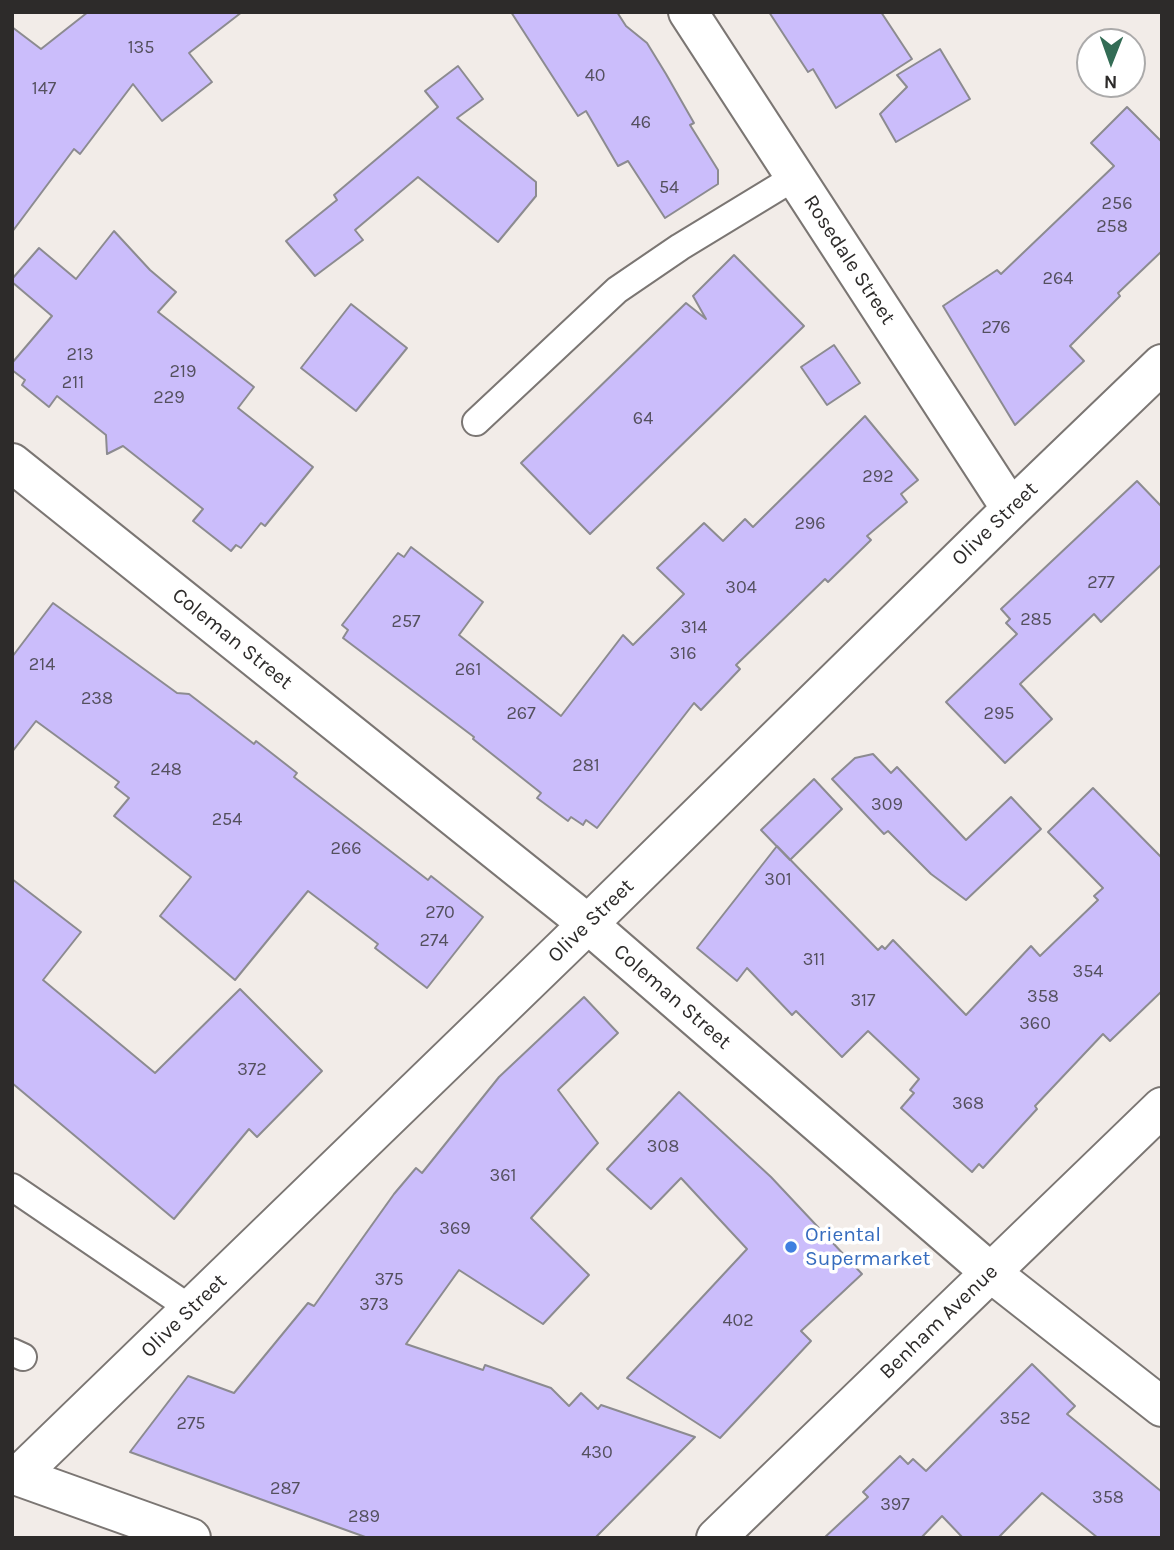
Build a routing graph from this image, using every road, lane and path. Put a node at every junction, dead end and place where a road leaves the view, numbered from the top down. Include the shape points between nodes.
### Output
1 (688, 12) edge
2 (795, 177) junction
3 (1162, 364) edge
4 (476, 422) dead end
5 (12, 463) edge
6 (1010, 509) junction
7 (588, 924) junction
8 (1162, 1107) edge
9 (12, 1187) edge
10 (990, 1272) junction
11 (191, 1309) junction
12 (1162, 1407) edge
13 (15, 1475) edge
14 (191, 1538) edge
15 (716, 1538) edge

1 - 2 street, Rosedale Street
2 - 4 lane via 617,290
2 - 6 street, Rosedale Street
3 - 6 street, Olive Street
5 - 7 street, Coleman Street
6 - 7 street, Olive Street
7 - 10 street, Coleman Street
7 - 11 street, Olive Street
8 - 10 street, Benham Avenue
9 - 11 lane
10 - 12 street, Coleman Street
10 - 15 street, Benham Avenue
11 - 13 street, Olive Street
13 - 14 street

